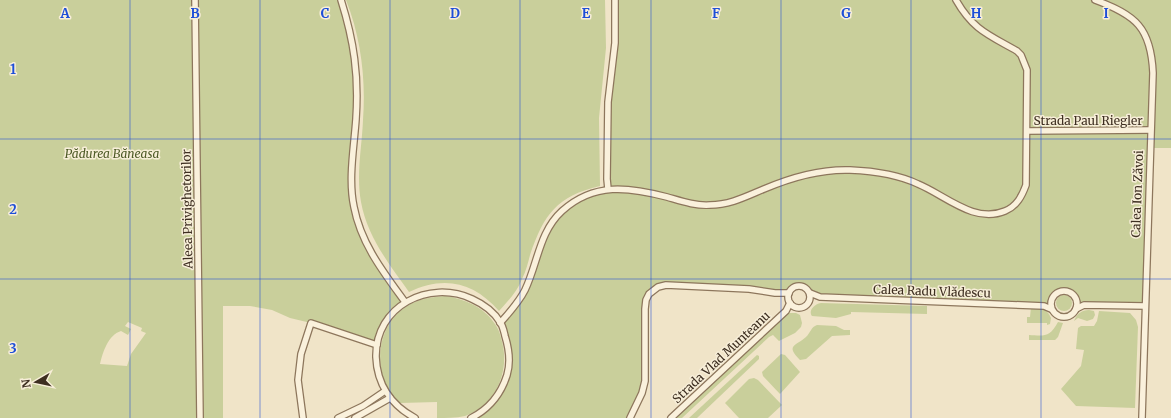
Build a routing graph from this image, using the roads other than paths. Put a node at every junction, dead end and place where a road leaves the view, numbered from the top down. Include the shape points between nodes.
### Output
1 (195, 0) edge
2 (341, 0) edge
3 (615, 0) edge
4 (956, 0) edge
5 (1095, 0) edge
6 (1150, 130) junction
7 (1027, 131) junction
8 (608, 189) junction
9 (775, 293) junction
10 (789, 293) junction
11 (810, 293) junction
12 (820, 297) junction
13 (1076, 299) junction
14 (405, 302) junction
15 (809, 302) junction
16 (1051, 302) junction
17 (791, 303) junction
18 (1084, 305) junction
19 (1044, 306) junction
20 (1145, 306) junction
21 (1051, 309) junction
22 (1076, 309) junction
23 (500, 323) junction
24 (377, 345) junction
25 (385, 391) junction
26 (390, 398) junction
27 (482, 416) edge
28 (200, 418) edge
29 (303, 418) edge
30 (338, 418) edge
31 (355, 418) edge
32 (414, 418) edge
33 (471, 418) edge
34 (630, 418) edge
35 (671, 418) edge
36 (1142, 418) edge

1 - 28 street, Aleea Privighetorilor
2 - 14 street via 353,41 356,64 352,179 354,206 358,224 370,251
3 - 8 street via 615,42 608,102
4 - 7 street via 979,29 1017,51 1023,58 1027,70
5 - 6 street, Calea Ion Zăvoi via 1126,14 1137,23 1148,41 1152,57
6 - 7 street, Strada Paul Riegler
6 - 20 street, Calea Ion Zăvoi
7 - 8 street via 1026,185 1022,196 1009,209 989,215 971,212 909,180 860,170 832,170 805,174 729,203 709,205 682,202 638,190
8 - 23 street via 579,199 554,220 547,229 523,293
9 - 10 street
9 - 17 street
9 - 34 street via 749,289 666,285 652,290 646,300 645,309 645,381
10 - 11 street via 799,286
10 - 17 street
11 - 12 street, Calea Radu Vlădescu
11 - 15 street
12 - 15 street, Calea Radu Vlădescu
12 - 19 street, Calea Radu Vlădescu
13 - 16 street via 1063,291 1056,294
13 - 18 street
13 - 22 street
14 - 23 street via 435,292 457,294 477,301
14 - 24 street via 386,323
15 - 17 street via 799,308
16 - 19 street
16 - 21 street
17 - 35 street, Strada Vlad Munteanu via 786,311
18 - 20 street
18 - 22 street
19 - 21 street, Calea Radu Vlădescu
20 - 36 street, Calea Ion Zăvoi
21 - 22 street via 1063,318 1071,316
23 - 27 street via 508,344 509,370 498,396
24 - 25 street via 376,363
24 - 29 street via 311,323 301,354 298,380
25 - 26 street
25 - 30 street
26 - 31 street
26 - 32 street
27 - 33 street

